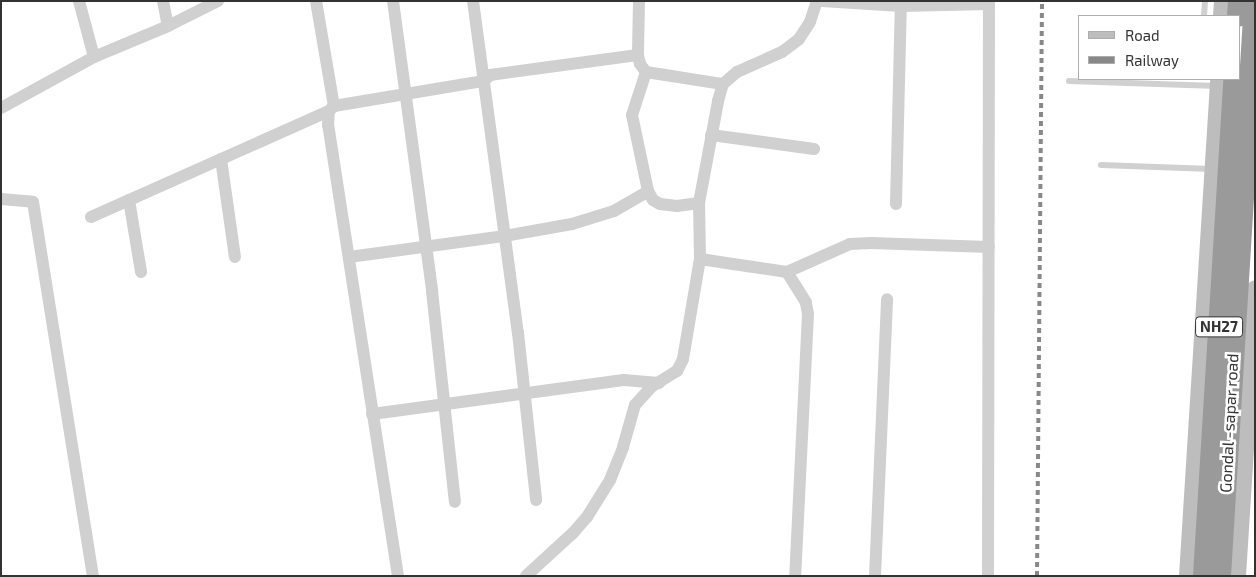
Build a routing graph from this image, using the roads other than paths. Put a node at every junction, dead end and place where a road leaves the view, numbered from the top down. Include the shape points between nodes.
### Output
1 (79, 1) edge
2 (163, 1) edge
3 (218, 1) edge
4 (316, 1) edge
5 (393, 1) edge
6 (473, 1) edge
7 (640, 1) edge
8 (817, 1) edge
9 (822, 1) edge
10 (1205, 1) edge
11 (1223, 1) edge
12 (1239, 1) edge
13 (1255, 1) edge
14 (989, 2) edge
15 (901, 6) junction
16 (1204, 15) edge
17 (1222, 15) edge
18 (1238, 15) edge
19 (168, 26) junction
20 (638, 55) junction
21 (94, 57) junction
22 (646, 72) junction
23 (484, 81) junction
24 (1069, 81) dead end
25 (1223, 81) edge
26 (723, 84) junction
27 (406, 93) junction
28 (1, 108) edge
29 (332, 109) junction
30 (711, 135) junction
31 (814, 149) dead end
32 (221, 159) junction
33 (1101, 165) dead end
34 (1213, 170) junction
35 (648, 191) junction
36 (1, 199) edge
37 (129, 200) junction
38 (699, 203) junction
39 (896, 204) dead end
40 (91, 217) dead end
41 (504, 236) junction
42 (426, 246) junction
43 (989, 247) junction
44 (235, 257) dead end
45 (349, 257) junction
46 (700, 259) junction
47 (141, 272) dead end
48 (787, 272) junction
49 (1255, 290) edge
50 (887, 299) dead end
51 (659, 383) junction
52 (524, 394) junction
53 (444, 404) junction
54 (372, 414) junction
55 (536, 500) dead end
56 (455, 502) dead end
57 (93, 576) edge
58 (398, 576) edge
59 (526, 576) edge
60 (795, 576) edge
61 (875, 576) edge
62 (988, 576) edge
63 (1188, 576) edge
64 (1204, 576) edge
65 (1220, 576) edge
66 (1237, 576) edge

1 - 21 street
2 - 19 street
3 - 19 street
4 - 29 street
5 - 27 street
6 - 23 street
7 - 20 street
8 - 26 street via 810,22 799,39 782,52 737,72
9 - 15 street
10 - 16 lane
11 - 17 street
12 - 18 highway
13 - 65 highway, Gondal -sapar road / NH27
14 - 15 street
14 - 43 street
15 - 39 street
19 - 21 street
20 - 22 street
20 - 23 street via 490,75
21 - 28 street
22 - 26 street
22 - 35 street via 632,114
23 - 27 street
23 - 41 street
24 - 25 lane
25 - 34 street
25 - 64 highway, NH27
26 - 30 street
27 - 29 street
27 - 42 street
29 - 32 street
29 - 45 street via 328,125
30 - 31 street
30 - 38 street
32 - 37 street
32 - 44 street
33 - 34 lane
34 - 63 street
35 - 38 street via 653,200 668,206
35 - 41 street via 595,218
36 - 57 street via 33,202
37 - 40 street
37 - 47 street
38 - 46 street
41 - 42 street
41 - 52 street
42 - 45 street
42 - 53 street
43 - 48 street via 850,244
43 - 62 street
45 - 54 street
46 - 48 street
46 - 51 street via 684,359 677,371
48 - 60 street via 806,303 808,314
49 - 66 street
50 - 61 street
51 - 52 street via 624,380
51 - 59 street via 641,395 635,405 623,447 600,498 574,533
52 - 53 street
52 - 55 street
53 - 54 street
53 - 56 street
54 - 58 street

